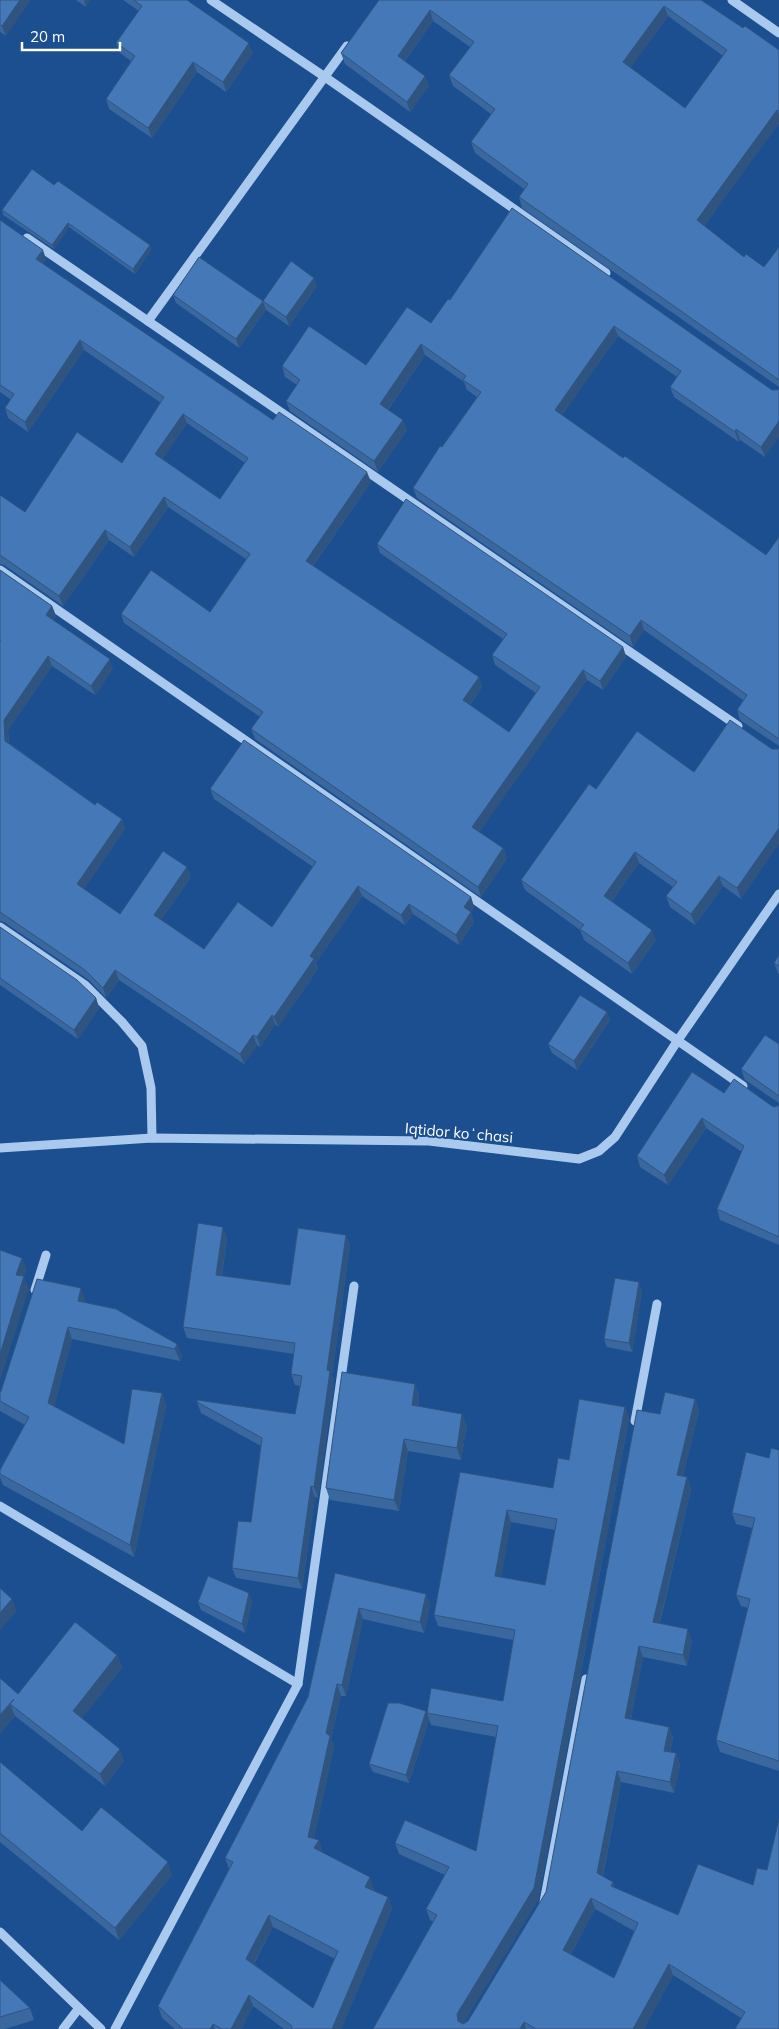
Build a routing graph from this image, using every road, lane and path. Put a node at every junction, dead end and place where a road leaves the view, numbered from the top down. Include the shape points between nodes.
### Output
1 (211, 0) edge
2 (732, 0) edge
3 (779, 33) edge
4 (353, 38) edge
5 (326, 77) junction
6 (16, 232) edge
7 (617, 282) edge
8 (148, 321) junction
9 (0, 570) edge
10 (746, 732) edge
11 (779, 894) edge
12 (0, 927) edge
13 (678, 1040) junction
14 (748, 1089) edge
15 (152, 1138) junction
16 (0, 1148) edge
17 (46, 1256) dead end
18 (354, 1286) dead end
19 (32, 1301) edge
20 (657, 1304) dead end
21 (633, 1432) edge
22 (0, 1506) edge
23 (588, 1667) edge
24 (298, 1684) junction
25 (539, 1910) edge
26 (0, 1932) edge
27 (79, 2008) junction
28 (63, 2029) edge
29 (101, 2029) edge
30 (115, 2029) edge

1 - 5 street
2 - 3 street
4 - 5 street
5 - 7 street
5 - 8 street
6 - 8 street
8 - 10 street
9 - 13 street
11 - 13 street, Iqtidor koʻchasi
12 - 15 street via 85,984 142,1046 151,1088
13 - 14 street
13 - 15 street, Iqtidor koʻchasi via 615,1138 599,1151 579,1160 429,1141
15 - 16 street, Iqtidor koʻchasi
17 - 19 street
18 - 24 street
20 - 21 street
22 - 24 street
23 - 25 street via 544,1902
24 - 30 street
26 - 27 street
27 - 28 street
27 - 29 street

